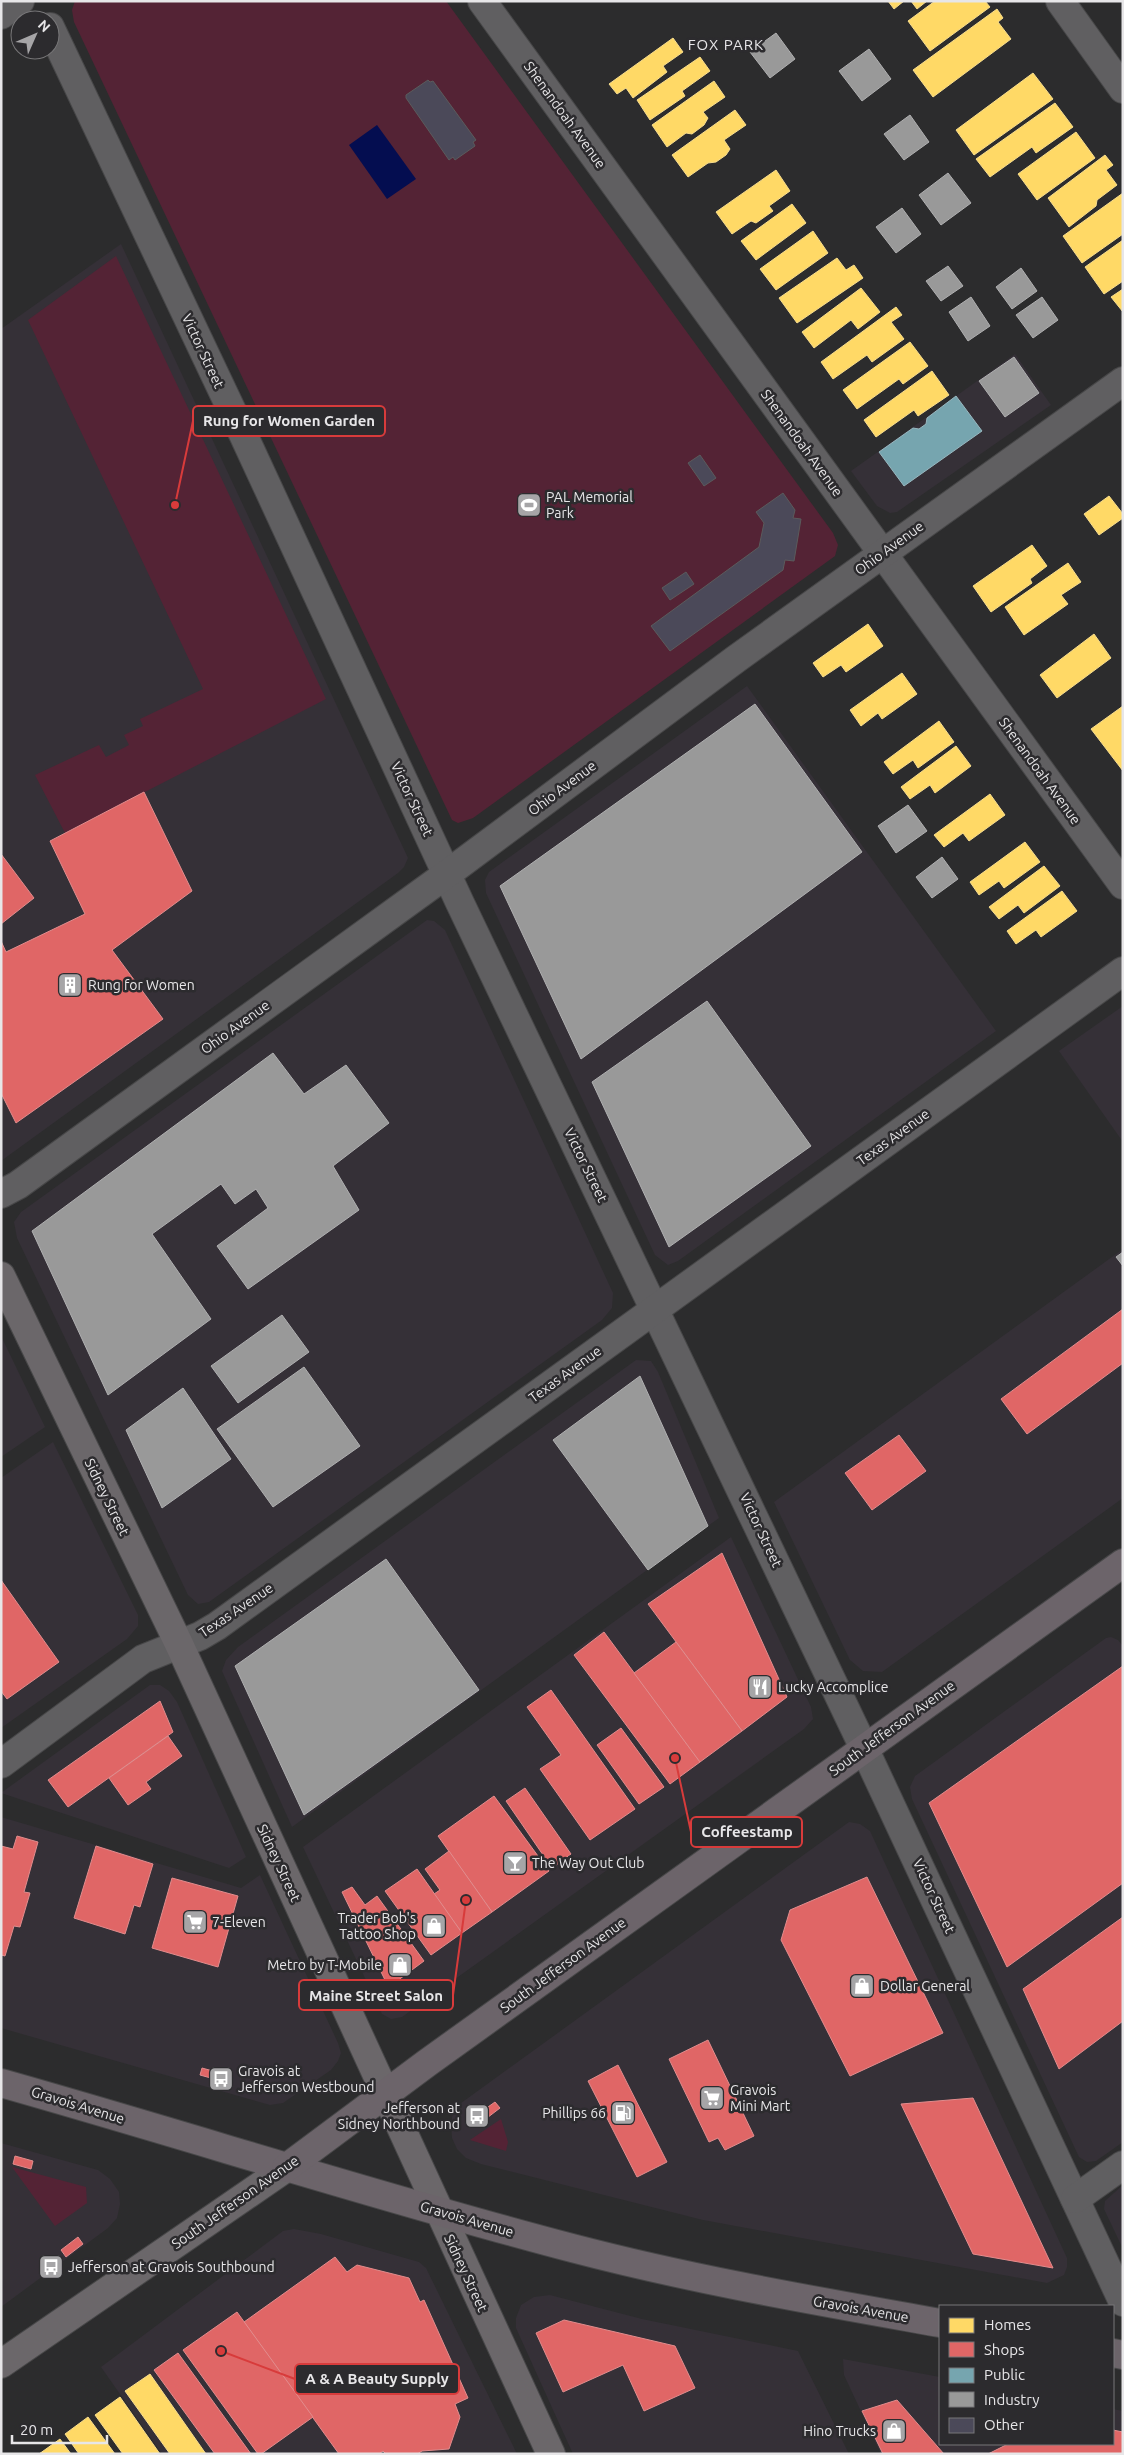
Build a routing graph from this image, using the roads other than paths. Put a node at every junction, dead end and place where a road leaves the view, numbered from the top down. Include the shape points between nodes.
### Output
1 (20, 1) edge
2 (482, 1) edge
3 (1060, 1) edge
4 (1, 15) edge
5 (60, 48) edge
6 (1123, 88) edge
7 (1123, 381) edge
8 (882, 553) junction
9 (447, 874) junction
10 (1123, 885) edge
11 (1123, 972) edge
12 (1, 1194) edge
13 (1, 1276) edge
14 (656, 1309) junction
15 (1123, 1563) edge
16 (179, 1644) junction
17 (864, 1748) junction
18 (1, 1764) edge
19 (1, 2083) edge
20 (386, 2093) junction
21 (1123, 2166) edge
22 (286, 2168) junction
23 (1075, 2199) junction
24 (437, 2211) junction
25 (1123, 2302) edge
26 (939, 2323) edge
27 (1, 2364) edge
28 (551, 2454) edge

1 - 4 street
2 - 8 street, Shenandoah Avenue
3 - 6 street
5 - 9 street, Victor Street
7 - 8 street, Ohio Avenue
8 - 9 street, Ohio Avenue
8 - 10 street, Shenandoah Avenue
9 - 12 street, Ohio Avenue via 18,1185
9 - 14 street, Victor Street
11 - 14 street, Texas Avenue
13 - 16 street, Sidney Street
14 - 16 street, Texas Avenue via 217,1626
14 - 17 street, Victor Street
15 - 17 main road, South Jefferson Avenue
16 - 18 street, Texas Avenue via 142,1659
16 - 20 street, Sidney Street
17 - 20 main road, South Jefferson Avenue
17 - 23 street, Victor Street
19 - 22 main road, Gravois Avenue
20 - 22 main road, South Jefferson Avenue
20 - 24 street, Sidney Street
21 - 23 street
22 - 24 main road, Gravois Avenue
22 - 27 street, South Jefferson Avenue
23 - 25 street, Victor Street
24 - 26 main road, Gravois Avenue via 715,2282
24 - 28 street, Sidney Street

